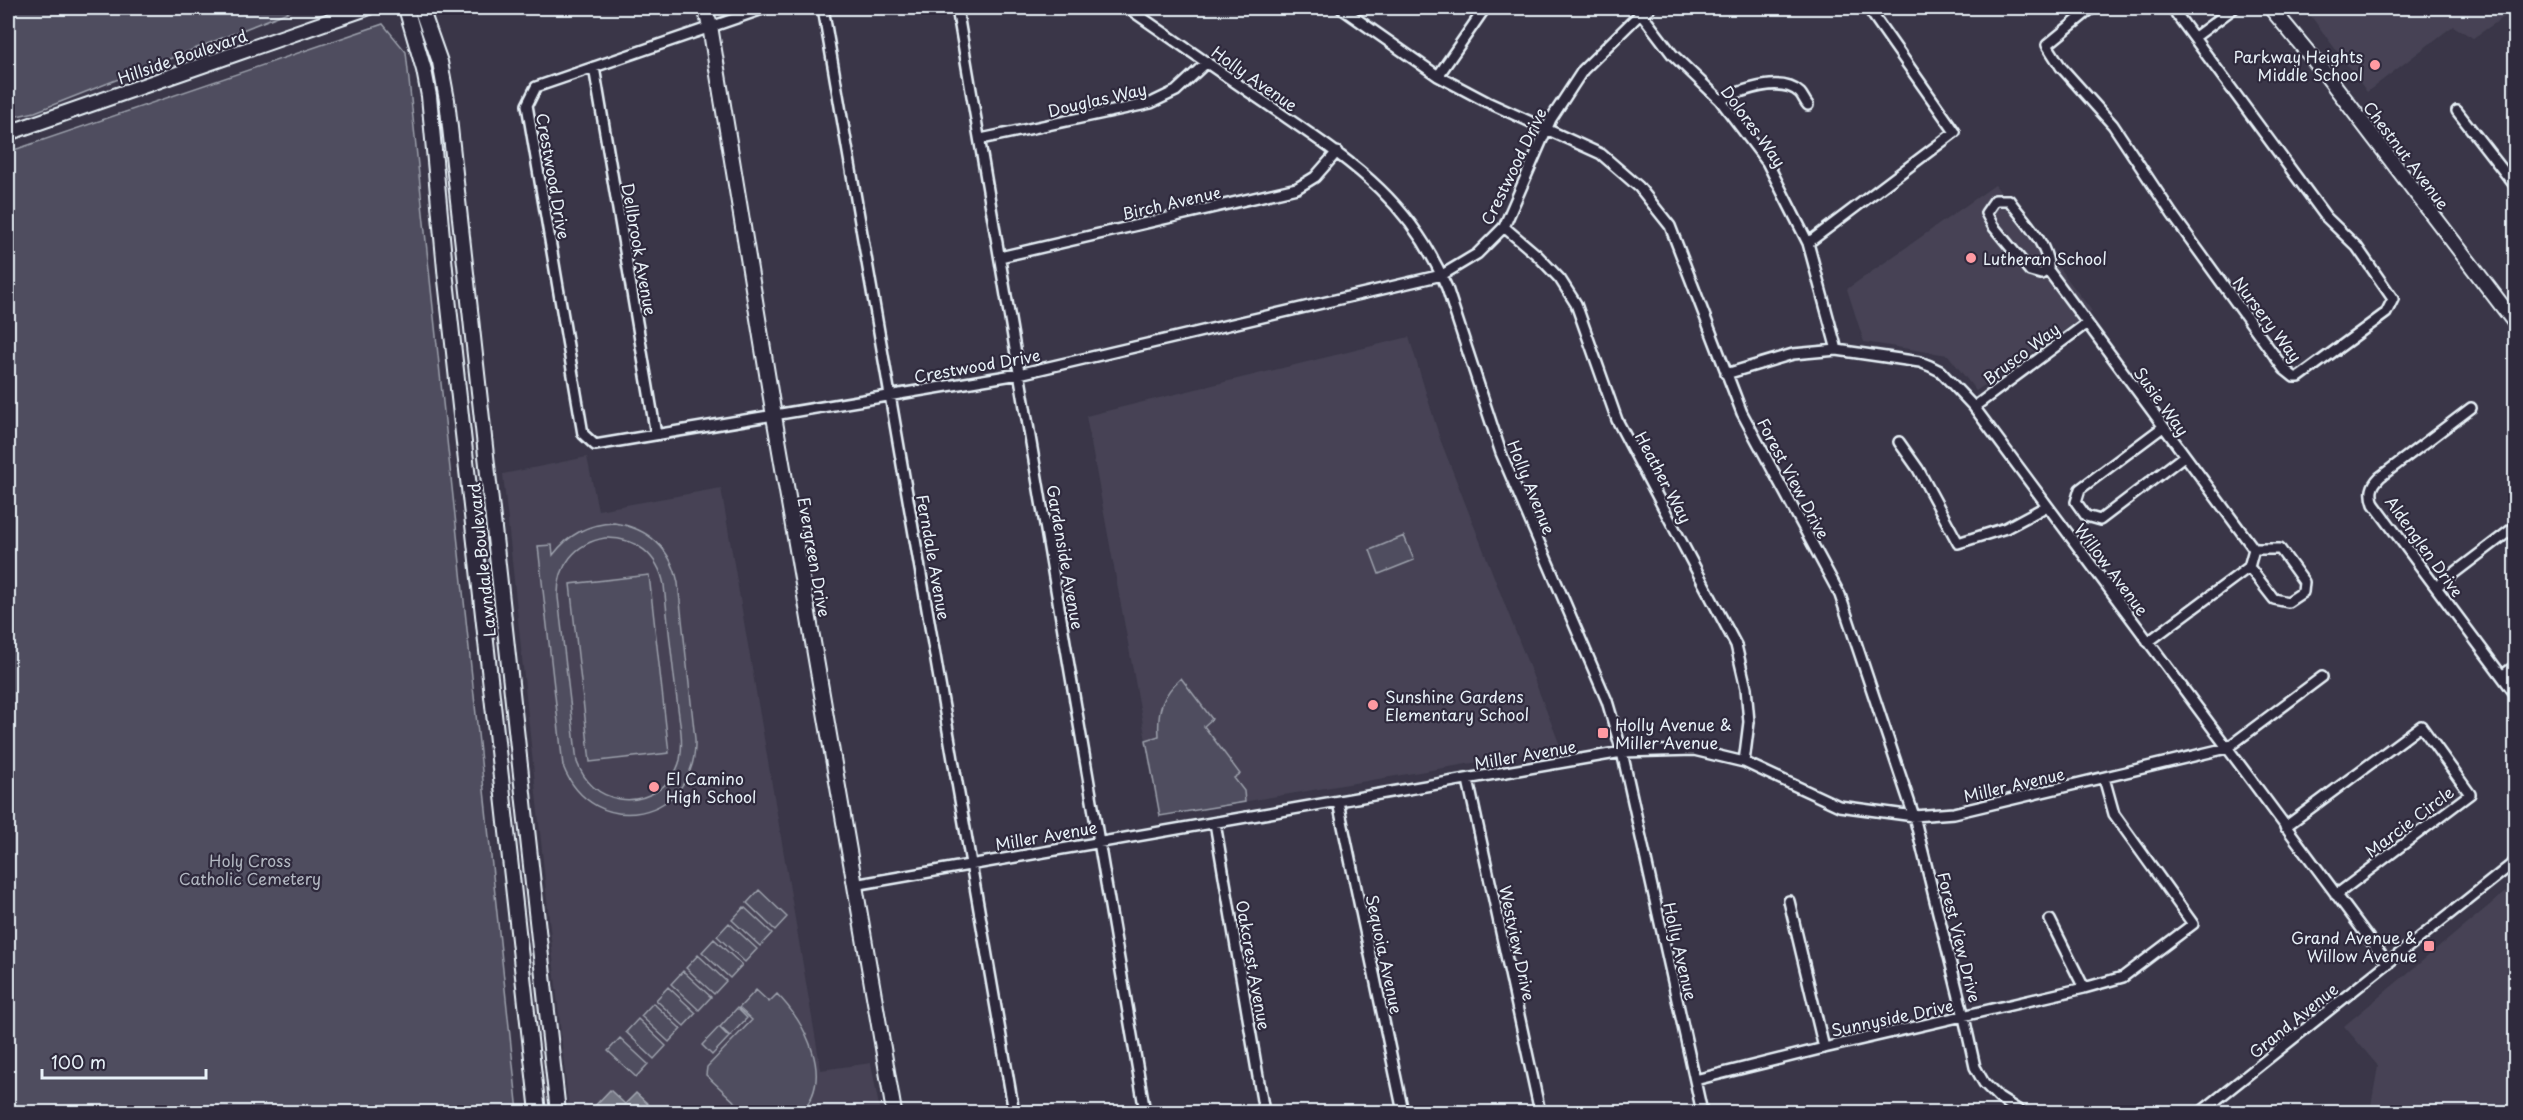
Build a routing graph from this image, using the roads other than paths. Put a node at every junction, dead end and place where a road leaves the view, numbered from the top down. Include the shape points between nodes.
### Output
1 (367, 8) edge
2 (406, 8) edge
3 (421, 8) edge
4 (705, 8) edge
5 (766, 8) edge
6 (823, 8) edge
7 (957, 8) edge
8 (1128, 8) edge
9 (1341, 8) edge
10 (1485, 8) edge
11 (1650, 8) edge
12 (1868, 8) edge
13 (2092, 8) edge
14 (2172, 8) edge
15 (2234, 8) edge
16 (2271, 8) edge
17 (1638, 11) edge
18 (710, 26) junction
19 (2195, 37) junction
20 (1207, 62) junction
21 (594, 67) junction
22 (1438, 76) junction
23 (1720, 100) junction
24 (1808, 105) dead end
25 (2457, 111) dead end
26 (1545, 129) junction
27 (8, 133) edge
28 (981, 140) junction
29 (1337, 152) junction
30 (2516, 187) edge
31 (1504, 227) junction
32 (1808, 243) junction
33 (1000, 257) junction
34 (2048, 270) junction
35 (1442, 275) junction
36 (2087, 323) junction
37 (2516, 324) edge
38 (1837, 350) junction
39 (1019, 374) junction
40 (1726, 374) junction
41 (890, 396) junction
42 (1974, 407) junction
43 (2471, 408) dead end
44 (774, 416) junction
45 (2163, 428) junction
46 (656, 435) junction
47 (1899, 442) dead end
48 (2184, 456) junction
49 (2047, 506) junction
50 (2516, 526) edge
51 (2254, 549) junction
52 (2249, 567) junction
53 (2436, 586) junction
54 (2148, 642) junction
55 (2516, 665) edge
56 (2502, 676) junction
57 (2322, 677) dead end
58 (2516, 695) edge
59 (2227, 748) junction
60 (1622, 752) junction
61 (1744, 762) junction
62 (2104, 778) junction
63 (1468, 780) junction
64 (1338, 802) junction
65 (1914, 816) junction
66 (1215, 823) junction
67 (2285, 827) junction
68 (1099, 841) junction
69 (2516, 861) edge
70 (972, 864) junction
71 (854, 885) junction
72 (2336, 895) junction
73 (1789, 901) dead end
74 (2050, 920) dead end
75 (2388, 964) junction
76 (2084, 988) junction
77 (1964, 1017) junction
78 (1824, 1048) junction
79 (1695, 1080) junction
80 (538, 1113) edge
81 (558, 1113) edge
82 (894, 1113) edge
83 (1014, 1113) edge
84 (1145, 1113) edge
85 (1264, 1113) edge
86 (1403, 1113) edge
87 (1540, 1113) edge
88 (1702, 1113) edge
89 (2021, 1113) edge
90 (2201, 1113) edge

1 - 27 street, Hillside Boulevard
2 - 80 street, Lawndale Boulevard via 429,96
3 - 81 street, Lawndale Boulevard via 440,62 447,100
4 - 18 street, Evergreen Drive
5 - 18 street
6 - 41 street, Ferndale Avenue
7 - 28 street, Gardenside Avenue
8 - 20 street, Holly Avenue
9 - 22 street, Forest View Drive
10 - 22 street
11 - 17 street, Crestwood Drive
12 - 32 street via 1955,132
13 - 19 street, Nursery Way via 2047,45 2061,67 2113,125 2284,369 2299,377 2386,313 2393,299 2357,248 2326,217
14 - 19 street, Nursery Way
15 - 19 street
16 - 37 street, Chestnut Avenue
17 - 23 street, Dolores Way via 1672,54
17 - 26 street, Crestwood Drive via 1583,70
18 - 21 street
18 - 44 street, Evergreen Drive
20 - 28 street, Douglas Way via 1176,91 1151,103
20 - 29 street, Holly Avenue
21 - 46 street, Dellbrook Avenue
21 - 46 street, Crestwood Drive via 536,87 527,105 583,434 595,445
22 - 26 street, Forest View Drive
23 - 24 street via 1749,88 1784,85 1799,92
23 - 32 street, Dolores Way via 1767,162
25 - 30 street
26 - 31 street, Crestwood Drive
26 - 40 street, Forest View Drive via 1601,154 1639,187 1670,226
28 - 33 street, Gardenside Avenue
29 - 33 street, Birch Avenue via 1315,177 1298,188
29 - 35 street, Holly Avenue via 1397,205 1424,241
31 - 35 street, Crestwood Drive via 1478,254
31 - 61 street, Heather Way via 1560,279 1576,304 1617,420 1736,645 1749,722
32 - 38 street, Dolores Way
33 - 39 street, Gardenside Avenue
34 - 34 street, Susie Way via 2041,274 2030,271 1993,226 1986,213 1995,200 2009,200 2049,258
34 - 36 street, Susie Way
35 - 39 street, Crestwood Drive
35 - 60 street, Holly Avenue via 1501,453 1607,701
36 - 42 street, Brusco Way
36 - 45 street, Susie Way
38 - 40 street, Willow Avenue via 1793,354
38 - 42 street, Willow Avenue via 1930,366 1940,371
39 - 41 street, Crestwood Drive
39 - 68 street, Gardenside Avenue
40 - 65 street, Forest View Drive via 1742,413 1840,594
41 - 44 street, Crestwood Drive
41 - 70 street, Ferndale Avenue
42 - 49 street, Willow Avenue
43 - 53 street, Aldenglen Drive via 2380,477 2372,489 2374,504
44 - 46 street, Crestwood Drive
44 - 71 street, Evergreen Drive
45 - 48 street, Susie Way
45 - 48 street via 2080,489 2076,502 2086,516 2100,520
47 - 49 street via 1958,543 2006,528
48 - 51 street, Susie Way
49 - 54 street, Willow Avenue
50 - 53 street
51 - 52 street
51 - 52 street via 2280,549 2304,582 2303,592 2288,602 2274,599
52 - 54 street
53 - 56 street, Aldenglen Drive
54 - 59 street, Willow Avenue
55 - 56 street
56 - 58 street, Aldenglen Drive
57 - 59 street
59 - 62 street, Miller Avenue
59 - 67 street, Willow Avenue
60 - 61 street, Miller Avenue via 1694,750
60 - 63 street, Miller Avenue
60 - 79 street, Holly Avenue
61 - 65 street, Miller Avenue via 1839,806
62 - 65 street, Miller Avenue via 1954,813
62 - 76 street, Sunnyside Drive via 2114,814 2193,924 2123,977
63 - 64 street, Miller Avenue
63 - 87 street, Westview Drive
64 - 66 street, Miller Avenue
64 - 86 street, Sequoia Avenue
65 - 77 street, Forest View Drive
66 - 68 street, Miller Avenue
66 - 85 street, Oakcrest Avenue
67 - 72 street, Willow Avenue
67 - 72 street, Marcie Circle via 2421,726 2470,794
68 - 70 street, Miller Avenue
68 - 84 street, Gardenside Avenue
69 - 75 street, Grand Avenue
70 - 71 street, Miller Avenue
70 - 83 street, Ferndale Avenue
71 - 82 street, Evergreen Drive
72 - 75 street, Willow Avenue
73 - 78 street
74 - 76 street
75 - 90 street, Grand Avenue
76 - 77 street, Sunnyside Drive
77 - 78 street, Sunnyside Drive
77 - 89 street, Forest View Drive via 1975,1067 1984,1083
78 - 79 street, Sunnyside Drive
79 - 88 street, Holly Avenue

